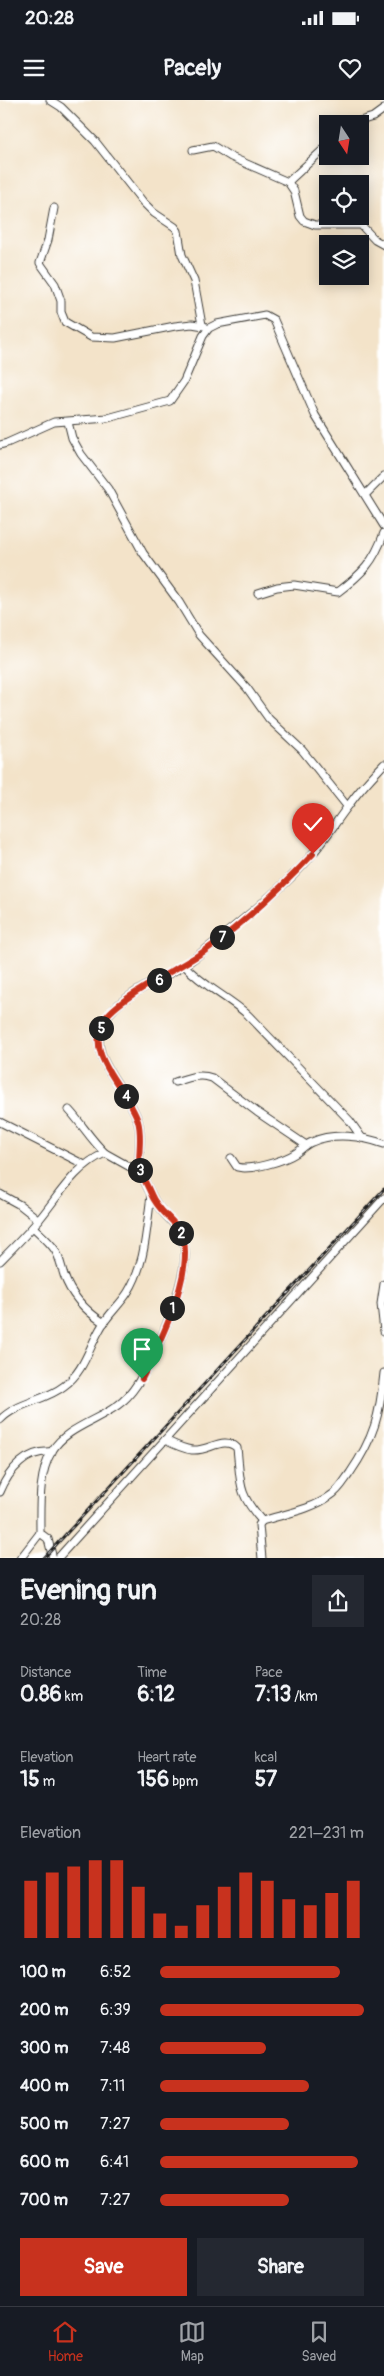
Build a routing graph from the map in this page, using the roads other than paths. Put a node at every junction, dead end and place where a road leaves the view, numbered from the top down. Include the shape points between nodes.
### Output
1 (50, 100) edge
2 (384, 108) edge
3 (369, 118) edge
4 (193, 150) dead end
5 (319, 153) edge
6 (288, 182) junction
7 (54, 208) dead end
8 (384, 245) edge
9 (205, 326) junction
10 (68, 422) junction
11 (0, 445) edge
12 (384, 476) edge
13 (366, 494) junction
14 (384, 526) edge
15 (384, 533) edge
16 (382, 548) edge
17 (258, 593) dead end
18 (384, 764) edge
19 (347, 806) junction
20 (184, 965) junction
21 (175, 1082) dead end
22 (68, 1110) dead end
23 (0, 1122) edge
24 (362, 1138) junction
25 (384, 1144) edge
26 (306, 1145) junction
27 (105, 1153) junction
28 (231, 1158) dead end
29 (85, 1165) junction
30 (140, 1169) junction
31 (0, 1194) edge
32 (151, 1196) junction
33 (384, 1198) edge
34 (39, 1220) junction
35 (33, 1228) junction
36 (0, 1261) edge
37 (384, 1284) edge
38 (104, 1323) junction
39 (384, 1331) edge
40 (384, 1374) edge
41 (0, 1420) edge
42 (165, 1440) junction
43 (52, 1452) junction
44 (0, 1492) edge
45 (262, 1520) junction
46 (40, 1533) junction
47 (20, 1558) edge
48 (55, 1558) edge
49 (262, 1558) edge

1 - 9 street via 95,141 142,202 178,231 182,255 194,281
2 - 3 street
4 - 6 street via 212,146
5 - 6 street
6 - 8 street via 304,221 315,225 361,225
7 - 9 street via 40,263 55,284 65,322 91,337 107,339 175,326
9 - 10 street via 204,336 184,381 170,401 108,418
9 - 13 street via 265,315 274,320 315,415 352,477
10 - 11 street via 43,425
10 - 19 street via 81,454 108,488 143,553 199,635 247,688 268,719 307,756
12 - 13 street
13 - 14 street
15 - 16 street
16 - 17 street via 369,565 338,592 294,585
18 - 19 street
19 - 20 street via 313,854 287,881
20 - 24 street via 198,980 248,1015 350,1121
20 - 30 street via 120,1003 104,1020 97,1044 139,1123
21 - 26 street via 196,1076 212,1078
22 - 27 street
23 - 29 street
24 - 25 street
24 - 26 street via 342,1136
26 - 28 street via 284,1159 244,1170 237,1167
27 - 29 street
27 - 30 street
29 - 34 street
30 - 32 street
31 - 34 street
32 - 38 street via 144,1257 127,1293
32 - 43 street via 176,1224 183,1238 185,1254 176,1297 142,1379 124,1400 80,1427 58,1443
33 - 42 street
34 - 35 street
35 - 36 street
35 - 38 street via 54,1249 77,1299 86,1311
37 - 39 street
38 - 41 street via 83,1368 74,1378 62,1388 16,1408
40 - 45 street via 372,1438 337,1490 290,1513
42 - 45 street via 190,1450 205,1450 225,1442 233,1444 237,1448 240,1487
42 - 48 street
43 - 44 street via 41,1451 23,1460 10,1473
43 - 46 street via 43,1477
45 - 49 street
46 - 47 street
46 - 48 street via 48,1539

